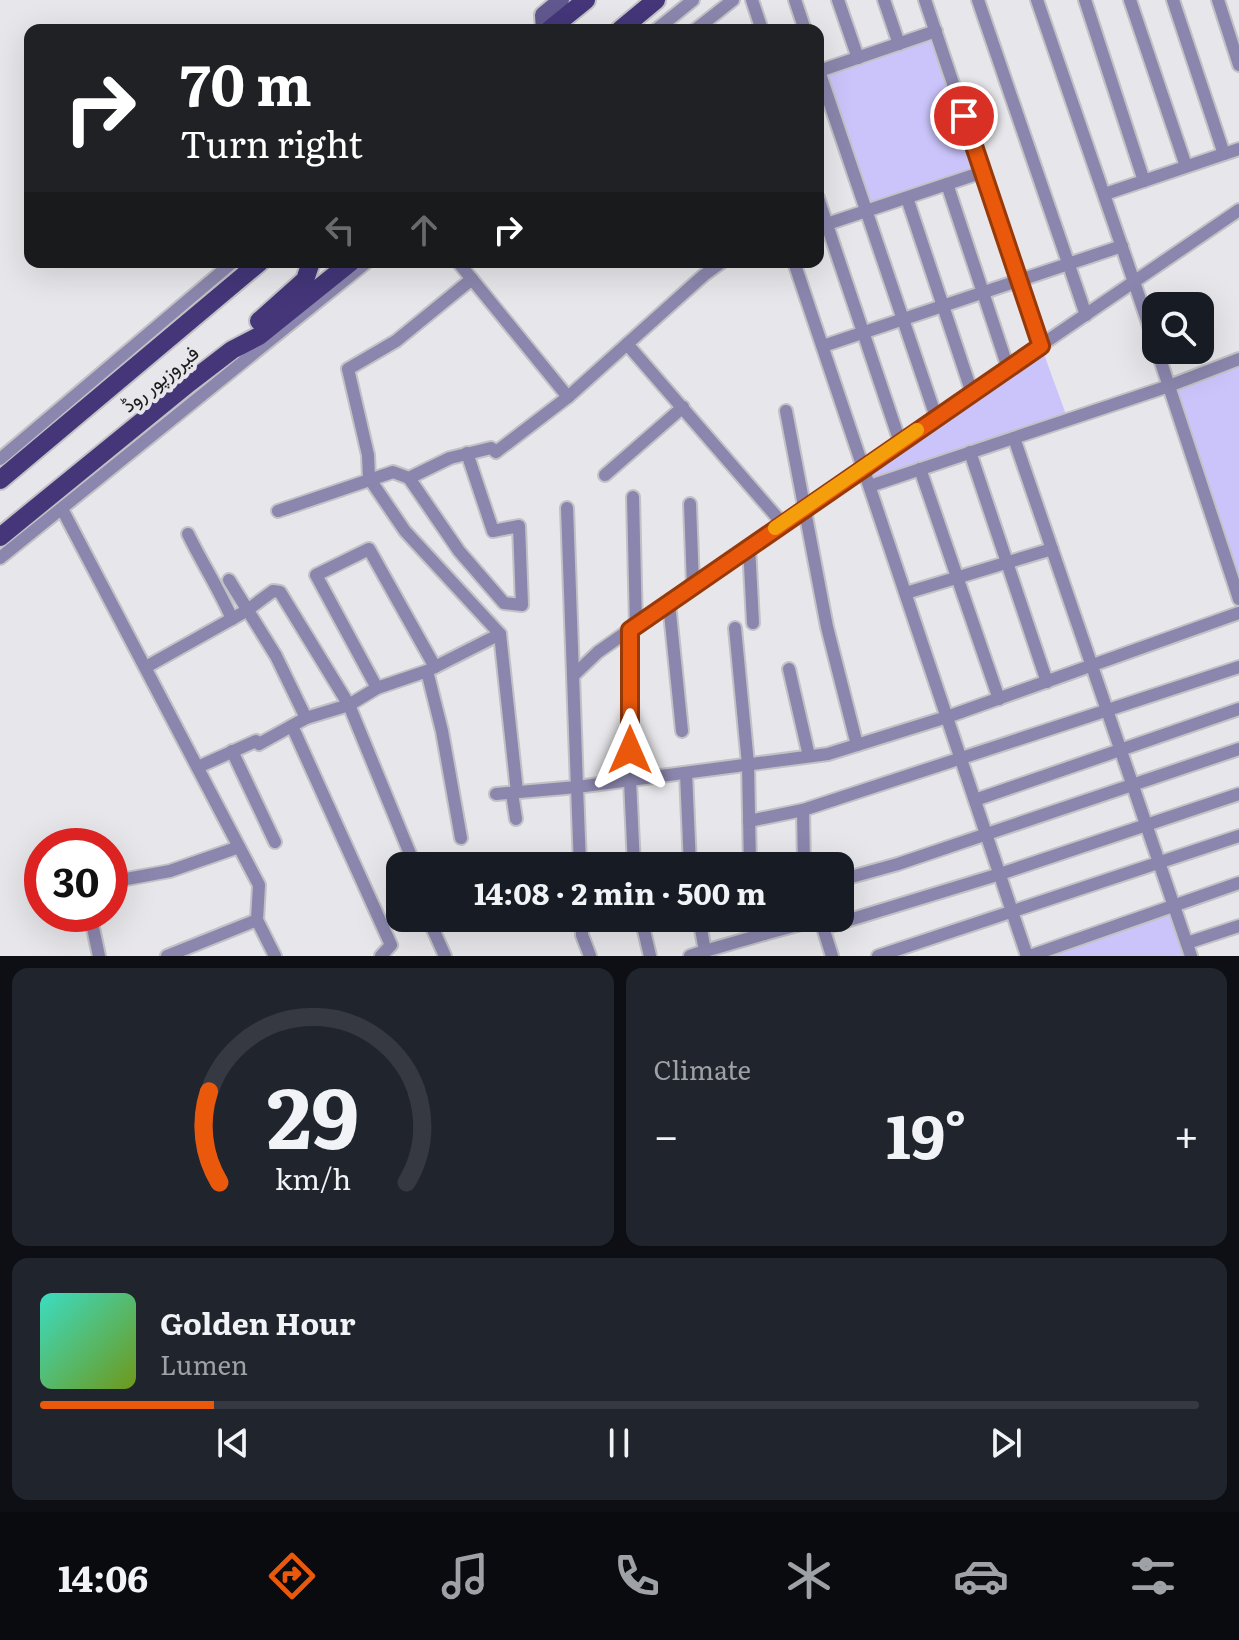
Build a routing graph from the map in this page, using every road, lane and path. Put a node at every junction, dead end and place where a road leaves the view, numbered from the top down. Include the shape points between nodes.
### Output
1 (561, 0) edge
2 (586, 0) edge
3 (656, 0) edge
4 (693, 0) edge
5 (733, 0) edge
6 (752, 0) edge
7 (795, 0) edge
8 (838, 0) edge
9 (884, 0) edge
10 (925, 0) edge
11 (978, 0) edge
12 (1037, 0) edge
13 (1085, 0) edge
14 (1130, 0) edge
15 (1173, 0) edge
16 (1218, 0) edge
17 (545, 24) edge
18 (554, 24) edge
19 (627, 24) edge
20 (663, 24) edge
21 (714, 24) edge
22 (760, 24) edge
23 (803, 24) edge
24 (936, 31) junction
25 (899, 44) junction
26 (858, 58) junction
27 (1239, 65) edge
28 (824, 68) edge
29 (824, 87) edge
30 (1239, 149) edge
31 (1224, 154) junction
32 (1186, 166) junction
33 (983, 172) junction
34 (1144, 181) junction
35 (947, 184) junction
36 (1105, 194) junction
37 (907, 198) junction
38 (1239, 210) edge
39 (868, 211) junction
40 (824, 224) edge
41 (824, 230) edge
42 (1122, 246) junction
43 (1068, 264) junction
44 (230, 268) edge
45 (249, 268) edge
46 (309, 268) edge
47 (344, 268) edge
48 (359, 268) edge
49 (463, 268) edge
50 (714, 268) edge
51 (796, 268) edge
52 (472, 279) junction
53 (224, 281) junction
54 (1020, 281) junction
55 (1135, 282) junction
56 (983, 293) junction
57 (1142, 303) edge
58 (943, 307) junction
59 (1086, 315) junction
60 (903, 319) junction
61 (863, 332) junction
62 (627, 344) junction
63 (823, 346) junction
64 (1041, 346) junction
65 (232, 350) junction
66 (1239, 359) edge
67 (1162, 364) edge
68 (1008, 368) junction
69 (1169, 386) junction
70 (972, 393) junction
71 (568, 397) junction
72 (185, 398) junction
73 (683, 407) junction
74 (786, 411) dead end
75 (936, 417) junction
76 (1014, 438) junction
77 (900, 442) junction
78 (970, 452) junction
79 (467, 453) junction
80 (0, 459) edge
81 (864, 466) junction
82 (920, 469) junction
83 (605, 475) dead end
84 (369, 478) junction
85 (409, 478) junction
86 (0, 480) edge
87 (870, 486) junction
88 (633, 497) dead end
89 (690, 504) dead end
90 (567, 508) dead end
91 (803, 508) junction
92 (62, 509) junction
93 (278, 511) dead end
94 (782, 523) junction
95 (188, 534) dead end
96 (0, 537) edge
97 (749, 546) junction
98 (1052, 549) junction
99 (0, 558) edge
100 (1007, 564) junction
101 (957, 577) junction
102 (229, 580) dead end
103 (693, 585) junction
104 (906, 593) junction
105 (1239, 599) edge
106 (669, 603) junction
107 (246, 611) junction
108 (1239, 613) edge
109 (232, 619) junction
110 (753, 623) dead end
111 (633, 628) junction
112 (735, 628) dead end
113 (500, 634) junction
114 (1092, 666) junction
115 (146, 667) junction
116 (1239, 667) edge
117 (431, 669) junction
118 (789, 669) dead end
119 (574, 675) junction
120 (1047, 682) junction
121 (377, 688) junction
122 (999, 699) junction
123 (349, 705) junction
124 (1239, 709) edge
125 (1106, 710) junction
126 (947, 717) junction
127 (306, 718) junction
128 (292, 726) junction
129 (682, 731) dead end
130 (857, 745) junction
131 (1120, 749) junction
132 (1239, 749) edge
133 (232, 751) junction
134 (809, 756) junction
135 (961, 759) junction
136 (748, 764) junction
137 (198, 767) junction
138 (686, 773) junction
139 (630, 780) junction
140 (1132, 785) junction
141 (577, 787) junction
142 (514, 793) junction
143 (496, 794) dead end
144 (1239, 794) edge
145 (975, 800) junction
146 (803, 810) junction
147 (516, 819) dead end
148 (749, 821) junction
149 (1146, 826) junction
150 (986, 834) junction
151 (1239, 836) edge
152 (461, 838) dead end
153 (275, 842) dead end
154 (239, 847) junction
155 (409, 852) edge
156 (579, 852) edge
157 (633, 852) edge
158 (689, 852) edge
159 (750, 852) edge
160 (804, 852) edge
161 (1160, 863) junction
162 (1000, 874) junction
163 (854, 876) edge
164 (128, 879) edge
165 (1239, 883) edge
166 (1173, 905) junction
167 (854, 913) edge
168 (1012, 913) junction
169 (257, 920) junction
170 (1239, 926) edge
171 (94, 932) edge
172 (434, 932) edge
173 (582, 932) edge
174 (644, 932) edge
175 (702, 932) edge
176 (774, 932) edge
177 (824, 932) edge
178 (764, 934) joint
179 (391, 945) junction
180 (1189, 950) edge
181 (705, 951) junction
182 (99, 956) edge
183 (167, 956) edge
184 (275, 956) edge
185 (381, 956) edge
186 (401, 956) edge
187 (445, 956) edge
188 (590, 956) edge
189 (650, 956) edge
190 (690, 956) edge
191 (832, 956) edge
192 (878, 956) edge
193 (1029, 956) edge

1 - 17 street via 543,15
2 - 18 main road
3 - 19 main road
4 - 20 street
5 - 21 street
6 - 22 street
7 - 23 street
8 - 26 street
9 - 25 street
10 - 24 street
11 - 43 street
12 - 36 street
13 - 34 street
14 - 32 street
15 - 31 street
16 - 27 street
24 - 25 street
24 - 33 street
25 - 26 street
26 - 28 street
29 - 39 street
30 - 31 street
31 - 32 street
32 - 34 street
33 - 35 street
33 - 54 street
34 - 36 street
35 - 37 street
35 - 56 street
36 - 42 street
37 - 39 street
37 - 58 street
38 - 55 street
39 - 40 street
39 - 60 street
41 - 61 street
42 - 43 street
42 - 55 street
43 - 54 street
43 - 59 street
44 - 53 street
45 - 53 main road, فیروزپور روڈ
46 - 65 main road via 305,280
47 - 65 main road, فیروزپور روڈ via 259,336
48 - 72 street
49 - 52 street
50 - 62 street
51 - 63 street
52 - 71 street
52 - 84 street via 396,341 348,369
53 - 80 street
53 - 86 main road, فیروزپور روڈ
54 - 56 street
54 - 64 street
55 - 57 street
55 - 59 street
56 - 58 street
56 - 68 street
58 - 60 street
58 - 70 street
59 - 64 street
60 - 61 street
60 - 75 street
61 - 63 street
61 - 77 street
62 - 71 street
62 - 73 street
63 - 81 street
64 - 68 street
65 - 72 main road, فیروزپور روڈ
66 - 69 street
67 - 69 street
68 - 70 street
69 - 76 street
69 - 105 street
70 - 75 street
71 - 79 street via 496,452 491,448
72 - 92 street
72 - 96 main road, فیروزپور روڈ
73 - 83 street
73 - 94 street
74 - 91 street
75 - 77 street
76 - 78 street
76 - 98 street
77 - 81 street
78 - 82 street
78 - 100 street
79 - 85 street
79 - 85 street via 493,531 519,526 522,605 504,603 459,551
81 - 87 street
81 - 91 street
82 - 87 street
82 - 101 street
84 - 85 street via 393,472
84 - 93 street
84 - 113 street via 405,531
87 - 104 street
88 - 111 street
89 - 103 street
90 - 119 street
91 - 94 street
91 - 130 street
92 - 99 street
92 - 115 street
94 - 97 street
95 - 109 street
97 - 103 street
97 - 110 street
98 - 100 street
98 - 114 street
100 - 101 street
100 - 120 street
101 - 104 street
101 - 122 street
102 - 107 street
103 - 106 street
104 - 126 street
106 - 111 street
106 - 129 street
107 - 109 street
107 - 123 street via 273,591 280,592
107 - 127 street via 276,656
108 - 114 street
109 - 115 street
111 - 119 street
111 - 139 street
112 - 136 street
113 - 117 street
113 - 142 street
114 - 120 street
114 - 125 street
115 - 137 street
116 - 125 street
117 - 121 street
117 - 121 street via 369,549 316,575
117 - 152 street
118 - 134 street
119 - 141 street
120 - 122 street
121 - 123 street
122 - 126 street
123 - 127 street
123 - 155 street
124 - 131 street
125 - 131 street
125 - 135 street
126 - 130 street
126 - 135 street
127 - 128 street
128 - 133 street
128 - 179 street
130 - 134 street
131 - 140 street
131 - 145 street
132 - 140 street
133 - 137 street
133 - 153 street
134 - 136 street
135 - 145 street
135 - 146 street
136 - 138 street
136 - 148 street
137 - 154 street
138 - 139 street
138 - 158 street
139 - 141 street
139 - 157 street
140 - 149 street
140 - 150 street
141 - 142 street
141 - 156 street
142 - 143 street
142 - 147 street
144 - 149 street
145 - 150 street
146 - 148 street
146 - 160 street
148 - 159 street
149 - 161 street
149 - 162 street
150 - 162 street
150 - 163 street
151 - 161 street
154 - 164 street via 170,871
154 - 169 street via 259,885
161 - 166 street
161 - 168 street
162 - 167 street
162 - 168 street
165 - 166 street
166 - 180 street
166 - 193 street
168 - 192 street
168 - 193 street
169 - 183 street
169 - 184 street
170 - 180 street
171 - 182 street
172 - 187 street
173 - 188 street
174 - 189 street
175 - 181 street
176 - 178 street
177 - 191 street
178 - 181 street
179 - 185 street
179 - 186 street
181 - 190 street

